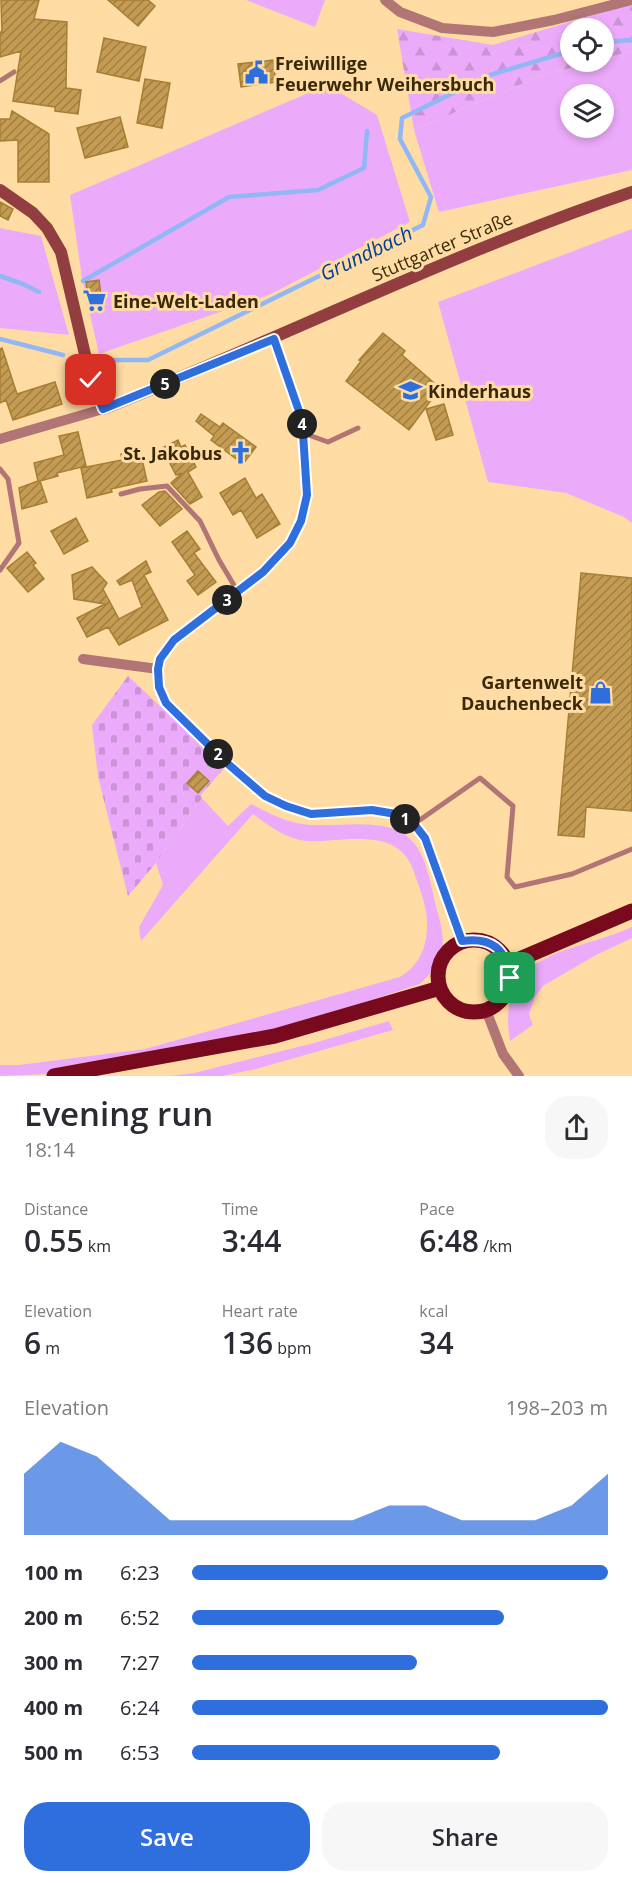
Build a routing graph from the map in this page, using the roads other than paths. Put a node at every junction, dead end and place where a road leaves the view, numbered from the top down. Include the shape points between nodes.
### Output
1 (385, 0) edge
2 (631, 0) edge
3 (14, 72) dead end
4 (0, 81) edge
5 (0, 190) edge
6 (632, 192) edge
7 (274, 339) junction
8 (103, 409) junction
9 (358, 428) dead end
10 (303, 433) junction
11 (0, 439) edge
12 (0, 469) edge
13 (121, 494) dead end
14 (0, 570) edge
15 (238, 592) junction
16 (83, 659) dead end
17 (158, 669) junction
18 (414, 824) junction
19 (632, 849) edge
20 (632, 911) edge
21 (462, 941) junction
22 (508, 964) junction
23 (440, 988) junction
24 (486, 1010) junction
25 (54, 1076) edge
26 (519, 1076) edge

1 - 2 street via 400,12 442,28 493,32
3 - 4 lane
5 - 8 street via 33,213 61,252 91,380
6 - 7 street, Stuttgarter Straße via 517,233
7 - 8 street, Stuttgarter Straße
7 - 10 street
8 - 11 street, Stuttgarter Straße
9 - 10 lane via 328,442
10 - 15 street via 307,495 301,521 290,543
12 - 14 lane via 8,479 19,532 19,543
13 - 15 lane via 167,486 200,521
15 - 17 street via 174,640 160,659
16 - 17 street
17 - 18 street via 159,687 166,703 265,796 311,814 372,810 396,814
18 - 19 lane via 480,778 513,806 507,878 515,887 572,874
18 - 21 street via 425,838
20 - 22 main road
21 - 22 main road via 474,939 495,946
21 - 23 main road via 442,959 438,973
22 - 24 main road via 507,992
23 - 24 main road via 453,1005 463,1010
23 - 25 main road via 275,1036
24 - 26 street via 502,1054

